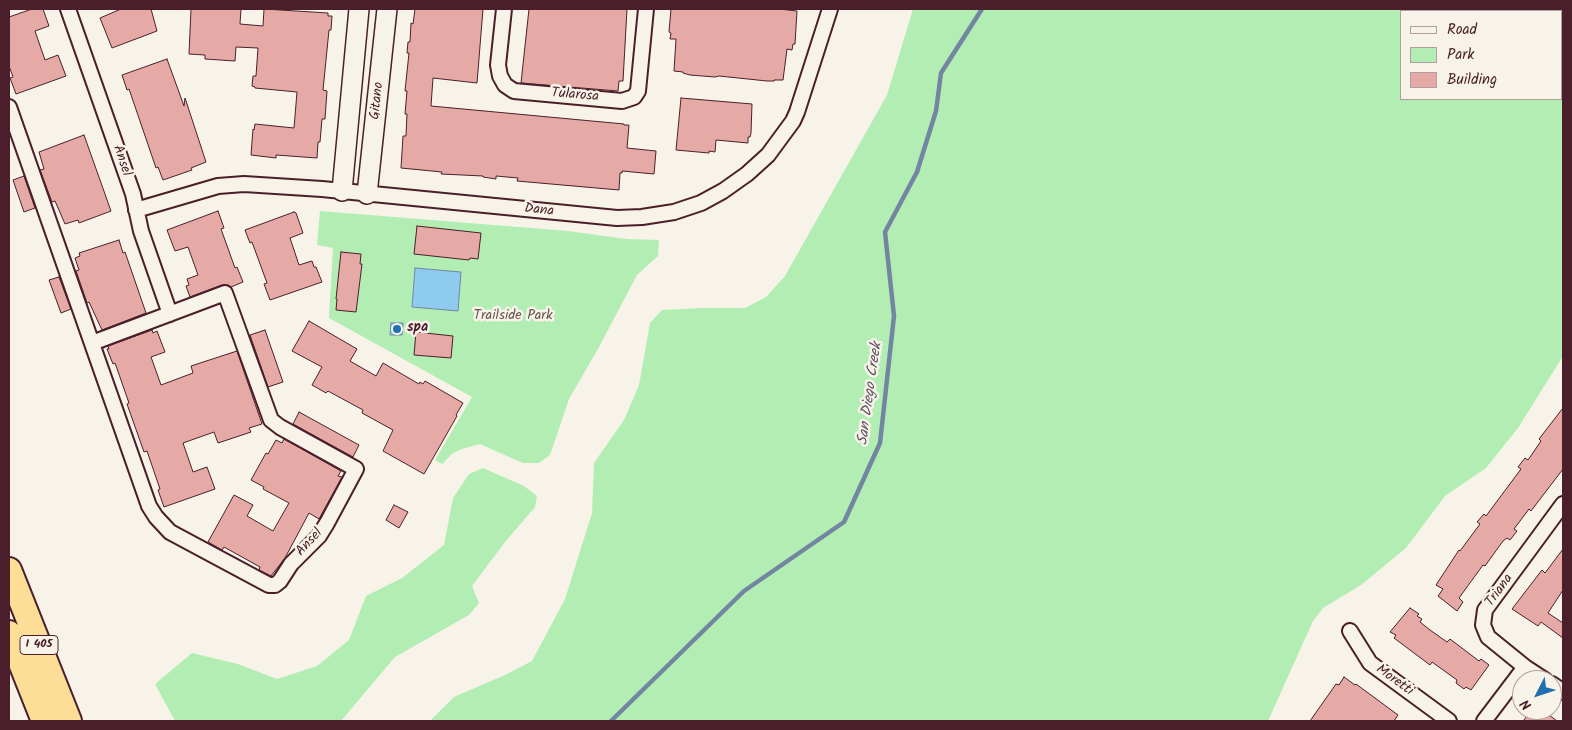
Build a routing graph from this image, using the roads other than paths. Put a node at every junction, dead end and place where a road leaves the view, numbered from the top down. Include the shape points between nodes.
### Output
1 (68, 9) edge
2 (359, 9) edge
3 (387, 9) edge
4 (504, 9) edge
5 (646, 9) edge
6 (830, 9) edge
7 (9, 107) edge
8 (342, 192) junction
9 (367, 194) junction
10 (136, 210) junction
11 (170, 314) junction
12 (92, 343) junction
13 (1563, 504) edge
14 (9, 570) edge
15 (1350, 631) dead end
16 (9, 633) edge
17 (1525, 667) junction
18 (1530, 670) edge
19 (44, 721) edge
20 (70, 721) edge
21 (1449, 721) edge
22 (1484, 721) edge

1 - 10 street, Ansel
2 - 8 street, Gitano
3 - 9 street, Gitano
4 - 5 street, Tularosa via 498,65 505,85 514,91 622,100 634,97 638,90
6 - 9 street, Dana via 793,121 758,166 701,203 658,216 617,218
7 - 12 street, Ansel
8 - 9 street, Dana
8 - 10 street, Dana via 233,184
10 - 11 street, Ansel via 140,231
11 - 12 street, Ansel
11 - 12 street, Ansel via 225,293 271,420 356,470 318,536 276,584 269,585 170,532 156,517 149,506
13 - 17 street, Triana via 1485,610 1483,625 1488,637
14 - 20 highway, I 405
15 - 21 street, Moretti via 1370,663
16 - 19 highway
17 - 18 street, Triana
17 - 22 street

